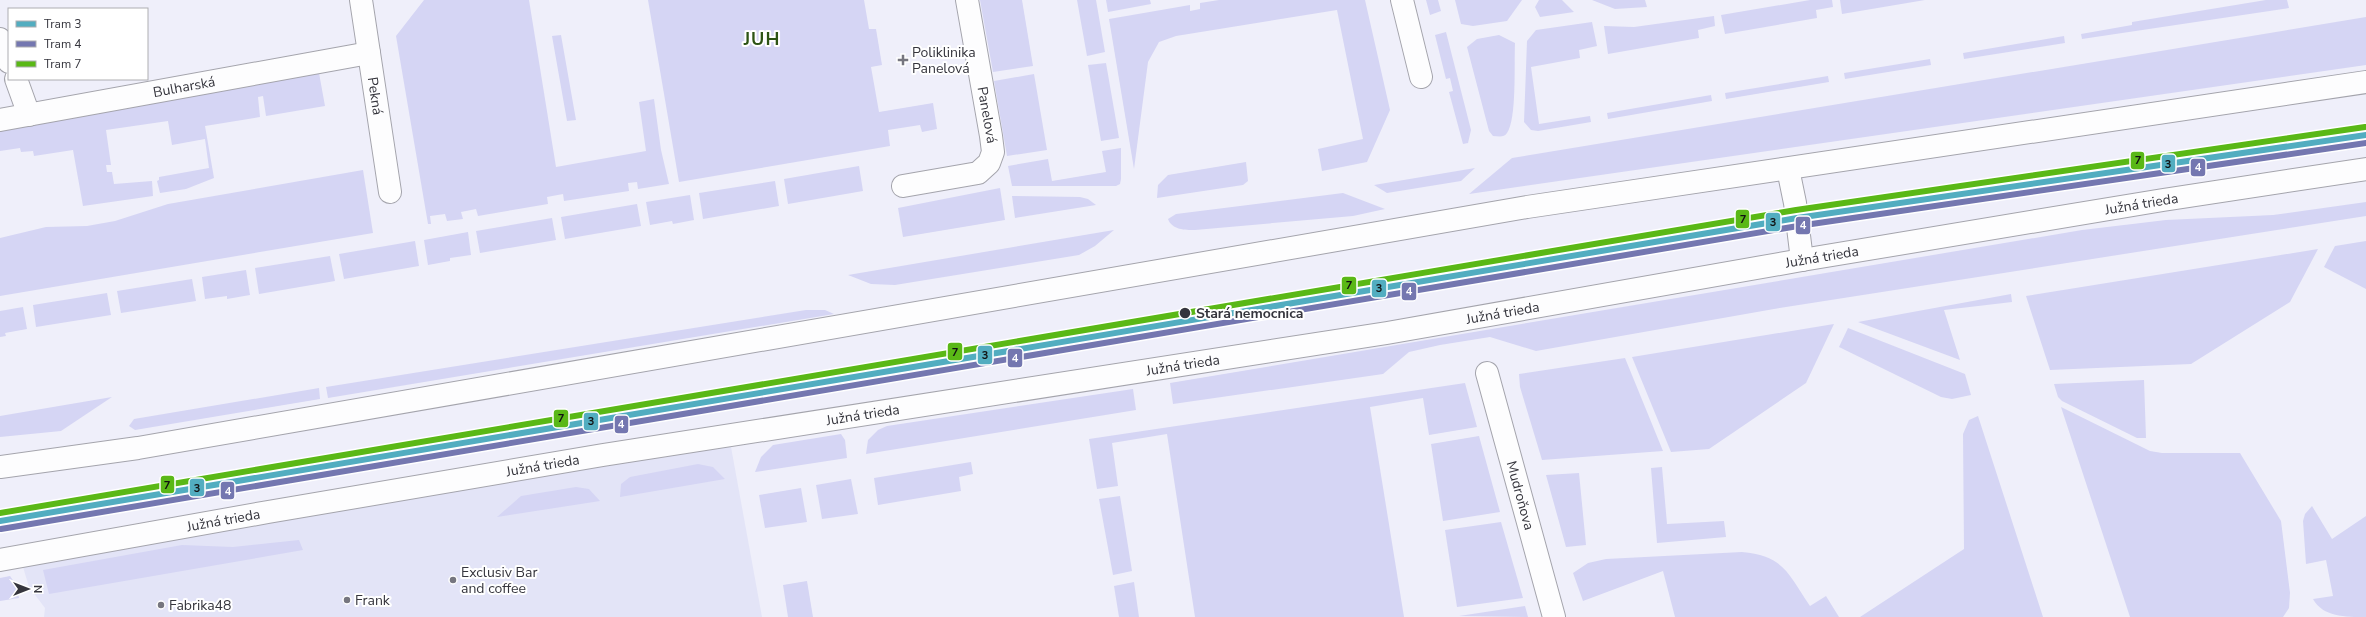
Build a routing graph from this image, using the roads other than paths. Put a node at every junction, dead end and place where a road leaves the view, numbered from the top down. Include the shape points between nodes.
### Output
1 (360, 0) edge
2 (967, 0) edge
3 (1402, 0) edge
4 (0, 39) edge
5 (369, 53) junction
6 (8, 59) edge
7 (1421, 77) dead end
8 (16, 80) edge
9 (2366, 82) edge
10 (29, 115) junction
11 (0, 120) edge
12 (1788, 169) junction
13 (2366, 170) edge
14 (903, 186) dead end
15 (390, 192) dead end
16 (1802, 260) junction
17 (1487, 373) dead end
18 (0, 467) edge
19 (0, 560) edge
20 (1554, 617) edge

1 - 5 street, Pekná
2 - 14 street, Panelová via 993,152 989,163 978,173
3 - 7 street
4 - 6 street
5 - 10 street, Bulharská
5 - 15 street, Pekná
8 - 10 street
9 - 12 street
10 - 11 street, Bulharská
12 - 16 street
12 - 18 street via 1527,207 146,446
13 - 16 street, Južná trieda via 2163,200
16 - 19 street, Južná trieda via 1386,332 603,455 275,510
17 - 20 street, Mudroňova

